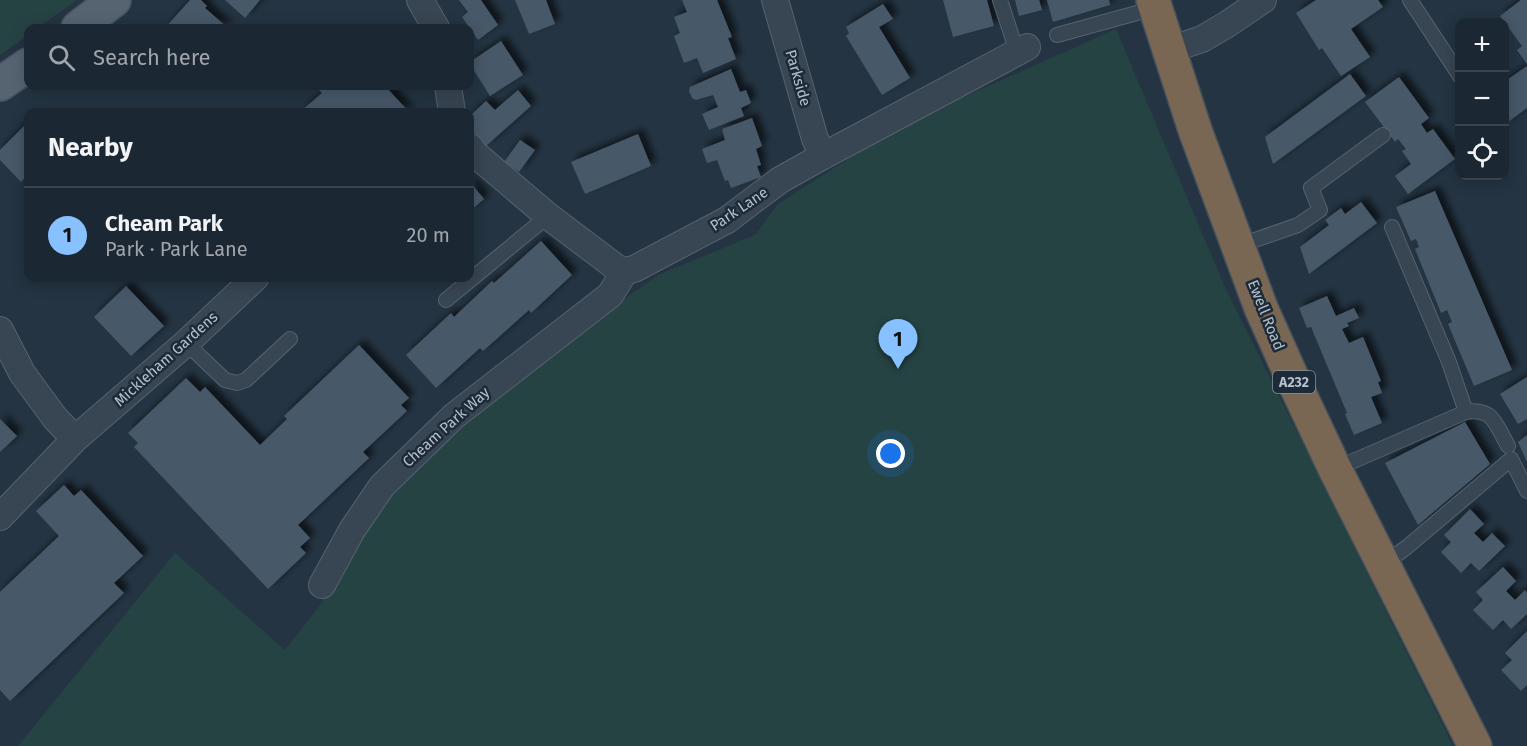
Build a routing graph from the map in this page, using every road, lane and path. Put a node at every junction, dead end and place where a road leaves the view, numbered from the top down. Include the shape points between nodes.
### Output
1 (114, 0) edge
2 (420, 0) edge
3 (775, 0) edge
4 (1000, 0) edge
5 (1263, 0) edge
6 (1410, 0) edge
7 (1154, 4) edge
8 (83, 24) edge
9 (434, 24) edge
10 (1057, 35) dead end
11 (1022, 49) joint
12 (1168, 50) junction
13 (24, 68) edge
14 (1457, 72) edge
15 (0, 84) edge
16 (449, 90) edge
17 (451, 108) edge
18 (1383, 135) dead end
19 (474, 153) edge
20 (823, 156) junction
21 (548, 216) junction
22 (1392, 227) dead end
23 (1238, 246) junction
24 (625, 272) junction
25 (474, 277) edge
26 (251, 282) edge
27 (468, 282) edge
28 (446, 300) dead end
29 (0, 330) edge
30 (290, 339) dead end
31 (186, 344) junction
32 (1466, 411) junction
33 (75, 439) junction
34 (1508, 446) dead end
35 (1335, 469) junction
36 (1527, 491) edge
37 (0, 517) edge
38 (1383, 565) junction
39 (322, 585) dead end
40 (1475, 746) edge

1 - 8 main road
2 - 9 street
3 - 20 street, Parkside
4 - 11 lane
5 - 12 street via 1202,39
6 - 14 lane
7 - 10 lane
7 - 12 highway, Ewell Road / A232
11 - 20 street, Park Lane
12 - 23 highway, Ewell Road / A232
13 - 15 main road
16 - 17 street
18 - 23 lane via 1311,188 1320,210 1298,225
19 - 21 street
20 - 24 street, Park Lane via 780,180 727,220
21 - 24 street
21 - 25 lane
22 - 32 lane
23 - 35 highway, Ewell Road / A232 via 1261,308
24 - 39 street, Cheam Park Way via 610,295 454,416 382,486
26 - 31 street, Mickleham Gardens
27 - 28 lane
29 - 33 street via 22,373
30 - 31 lane via 246,380 237,382 225,380
31 - 33 street, Mickleham Gardens
32 - 34 lane via 1483,411 1491,416
32 - 35 lane
33 - 37 street, Mickleham Gardens
35 - 38 highway, Ewell Road / A232
36 - 38 lane via 1511,459
38 - 40 highway, Ewell Road / A232

